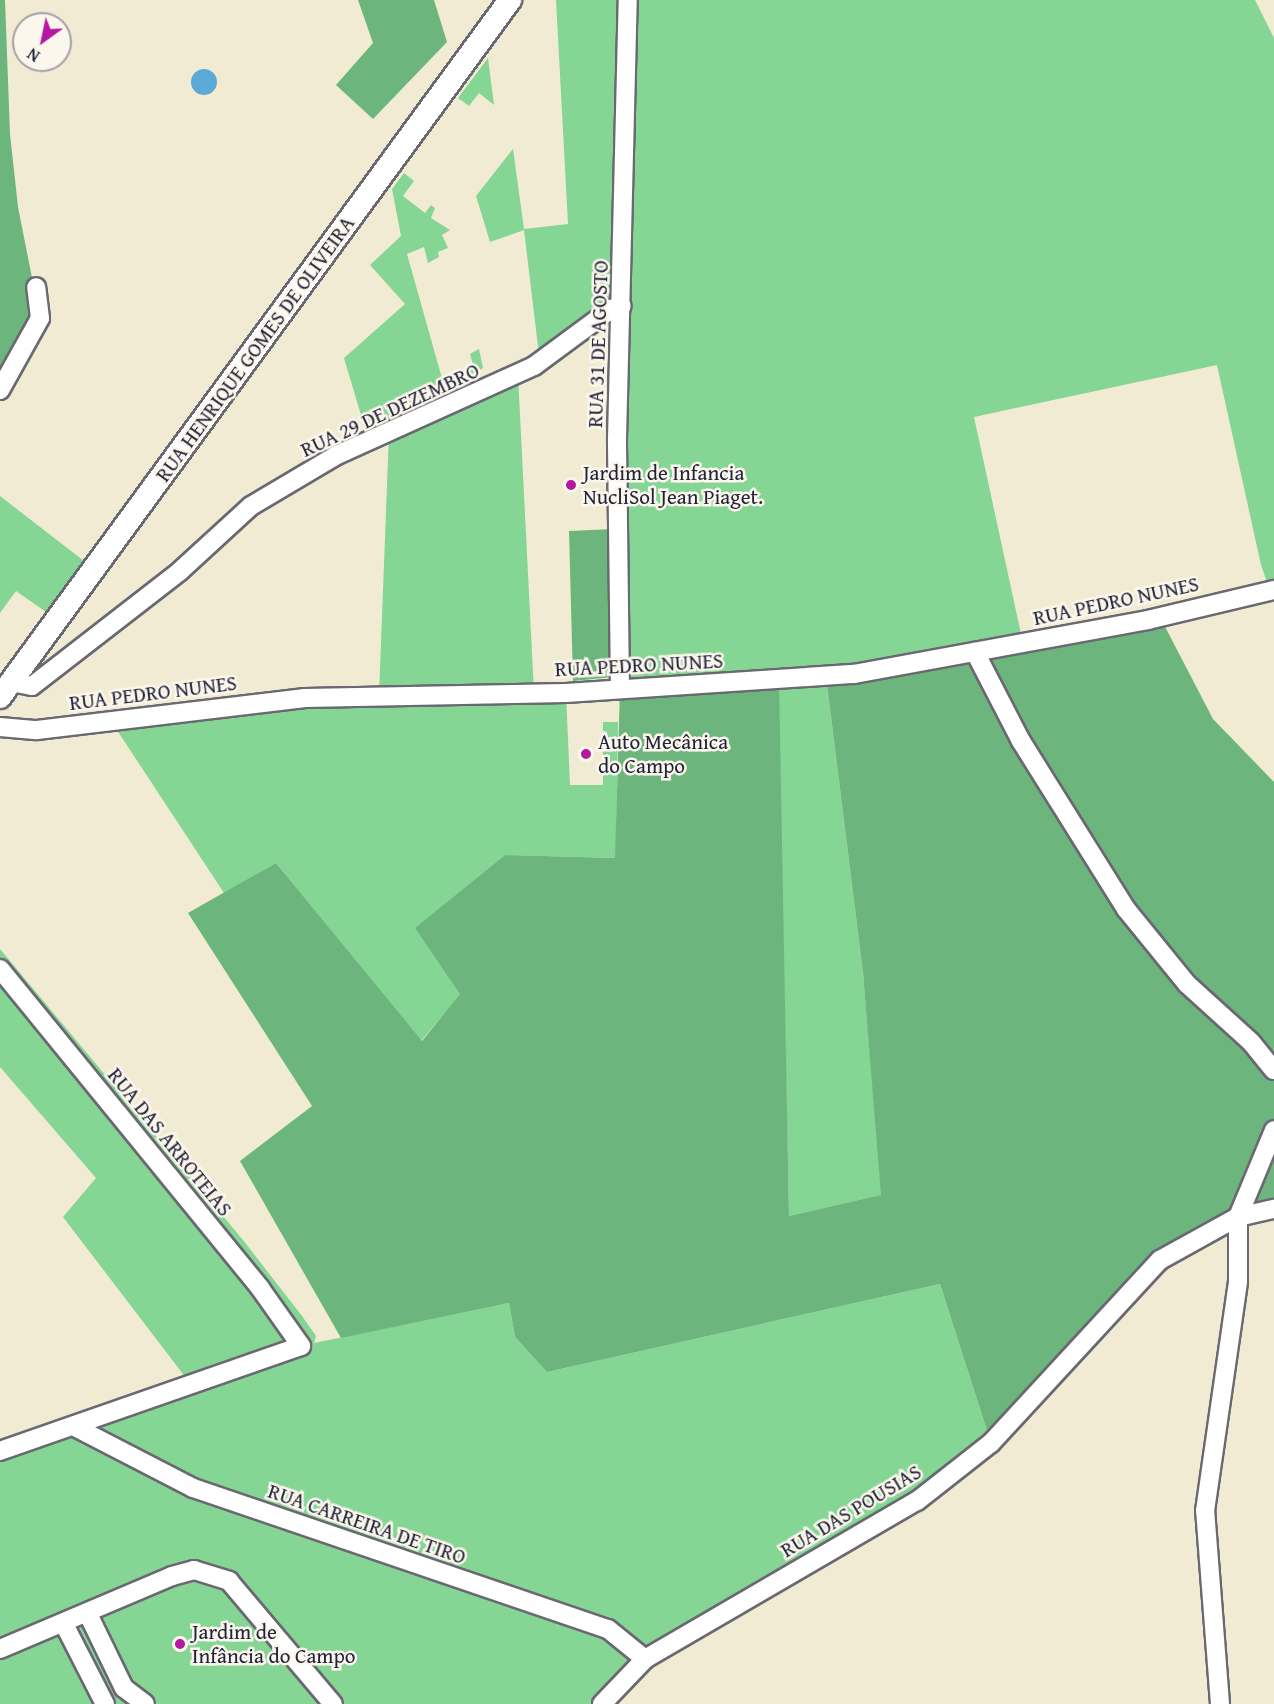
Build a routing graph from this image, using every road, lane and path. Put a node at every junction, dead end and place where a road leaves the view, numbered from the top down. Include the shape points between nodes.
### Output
1 (510, 0) edge
2 (628, 0) edge
3 (36, 287) dead end
4 (622, 306) junction
5 (0, 390) edge
6 (1274, 590) edge
7 (975, 652) junction
8 (620, 689) junction
9 (5, 690) edge
10 (0, 727) edge
11 (0, 969) edge
12 (1274, 1070) edge
13 (1274, 1131) edge
14 (1274, 1209) edge
15 (1238, 1217) junction
16 (75, 1426) junction
17 (0, 1451) edge
18 (88, 1614) junction
19 (64, 1624) junction
20 (0, 1649) edge
21 (645, 1659) junction
22 (105, 1704) edge
23 (144, 1704) edge
24 (333, 1704) edge
25 (602, 1704) edge
26 (1220, 1704) edge

1 - 9 street, RUA HENRIQUE GOMES DE OLIVEIRA
2 - 4 street, RUA 31 DE AGOSTO
3 - 5 street via 40,318
4 - 8 street, RUA 31 DE AGOSTO via 617,439
4 - 9 street, RUA 29 DE DEZEMBRO via 611,309 534,366 337,455 251,506 180,571 32,686
6 - 7 street, RUA PEDRO NUNES via 1148,620
7 - 8 street, RUA PEDRO NUNES via 854,674
7 - 12 street via 1021,741 1126,909 1186,984 1251,1042
8 - 10 street, RUA PEDRO NUNES via 305,698 37,730
11 - 16 street, RUA DAS ARROTEIAS via 260,1288 301,1346
13 - 15 street
14 - 15 street, RUA DAS POUSIAS
15 - 21 street, RUA DAS POUSIAS via 1160,1260 992,1443 917,1501
15 - 26 street via 1238,1281 1205,1511
16 - 17 street
16 - 21 street, RUA CARREIRA DE TIRO via 193,1488 608,1629
18 - 19 street
18 - 23 street via 124,1688
18 - 24 street via 172,1576 194,1570 216,1576 238,1590
19 - 20 street
19 - 22 street
21 - 25 street, RUA DAS POUSIAS

